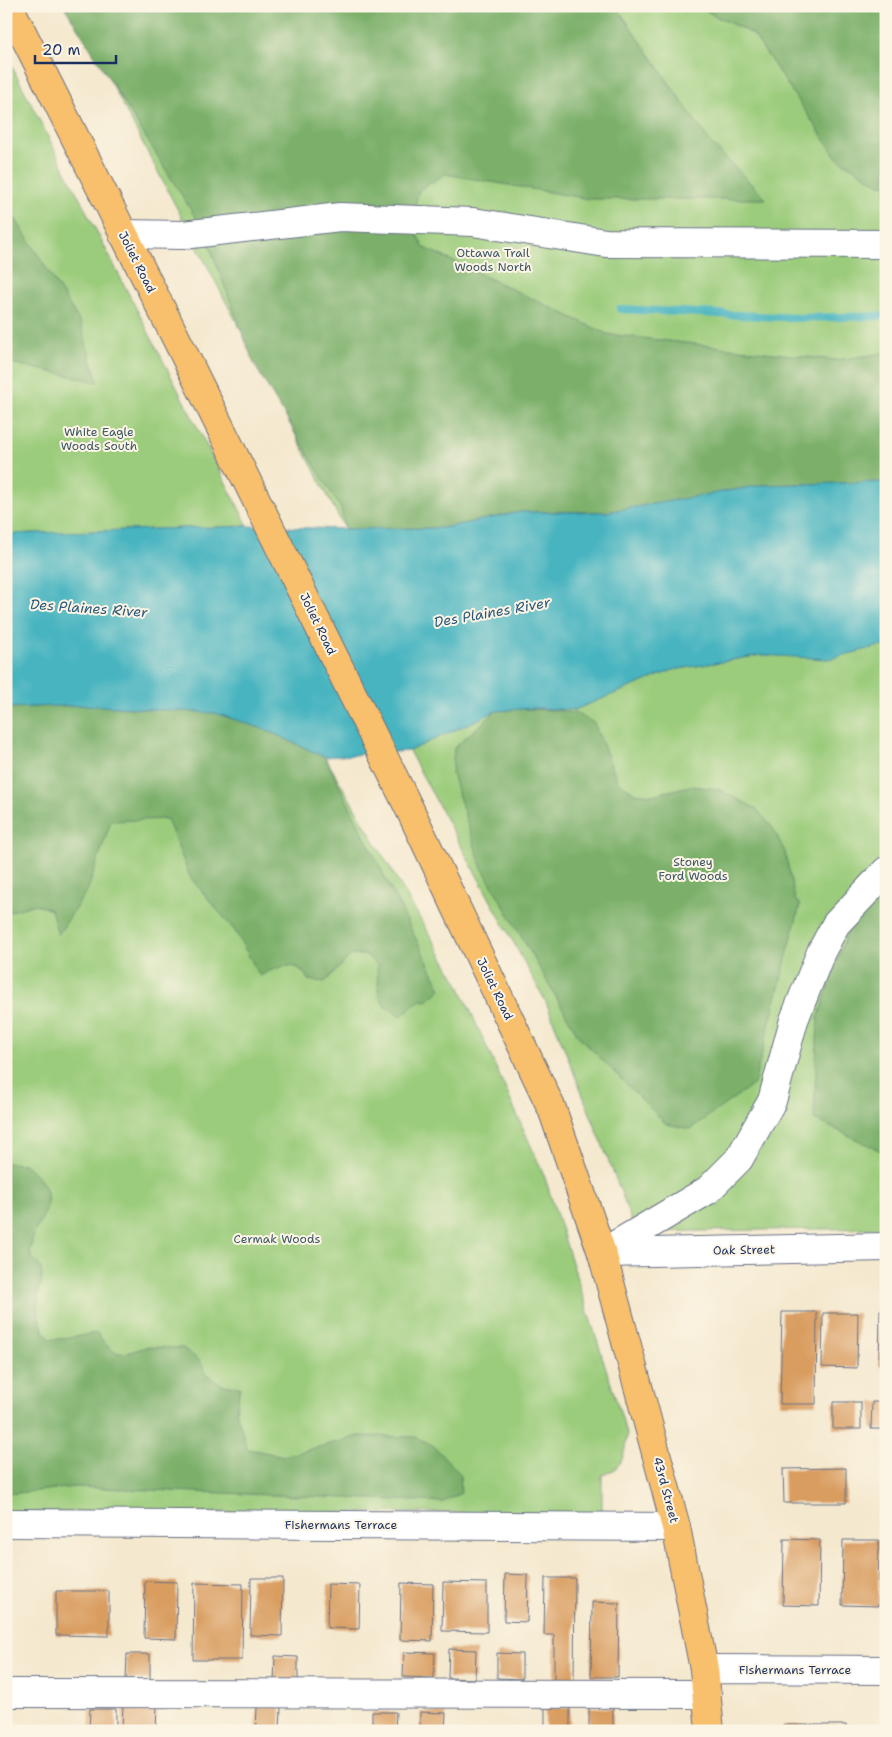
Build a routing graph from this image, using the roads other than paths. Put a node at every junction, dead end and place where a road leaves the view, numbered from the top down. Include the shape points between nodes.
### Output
1 (9, 6) edge
2 (123, 234) junction
3 (886, 244) edge
4 (886, 872) edge
5 (886, 1247) edge
6 (602, 1253) junction
7 (6, 1523) edge
8 (676, 1527) junction
9 (886, 1670) edge
10 (705, 1681) junction
11 (6, 1693) edge
12 (710, 1731) edge

1 - 2 main road, Joliet Road
2 - 3 street via 183,235 340,217 472,222 606,242
2 - 6 main road, Joliet Road via 410,812 552,1109
4 - 6 street via 836,924 821,952 794,1020 772,1101 739,1159 708,1190
5 - 6 street, Oak Street
6 - 8 main road, 43rd Street
7 - 8 street, Fishermans Terrace
8 - 10 main road, 43rd Street
9 - 10 street, Fishermans Terrace
10 - 11 street, Fishermans Terrace
10 - 12 main road, 43rd Street

